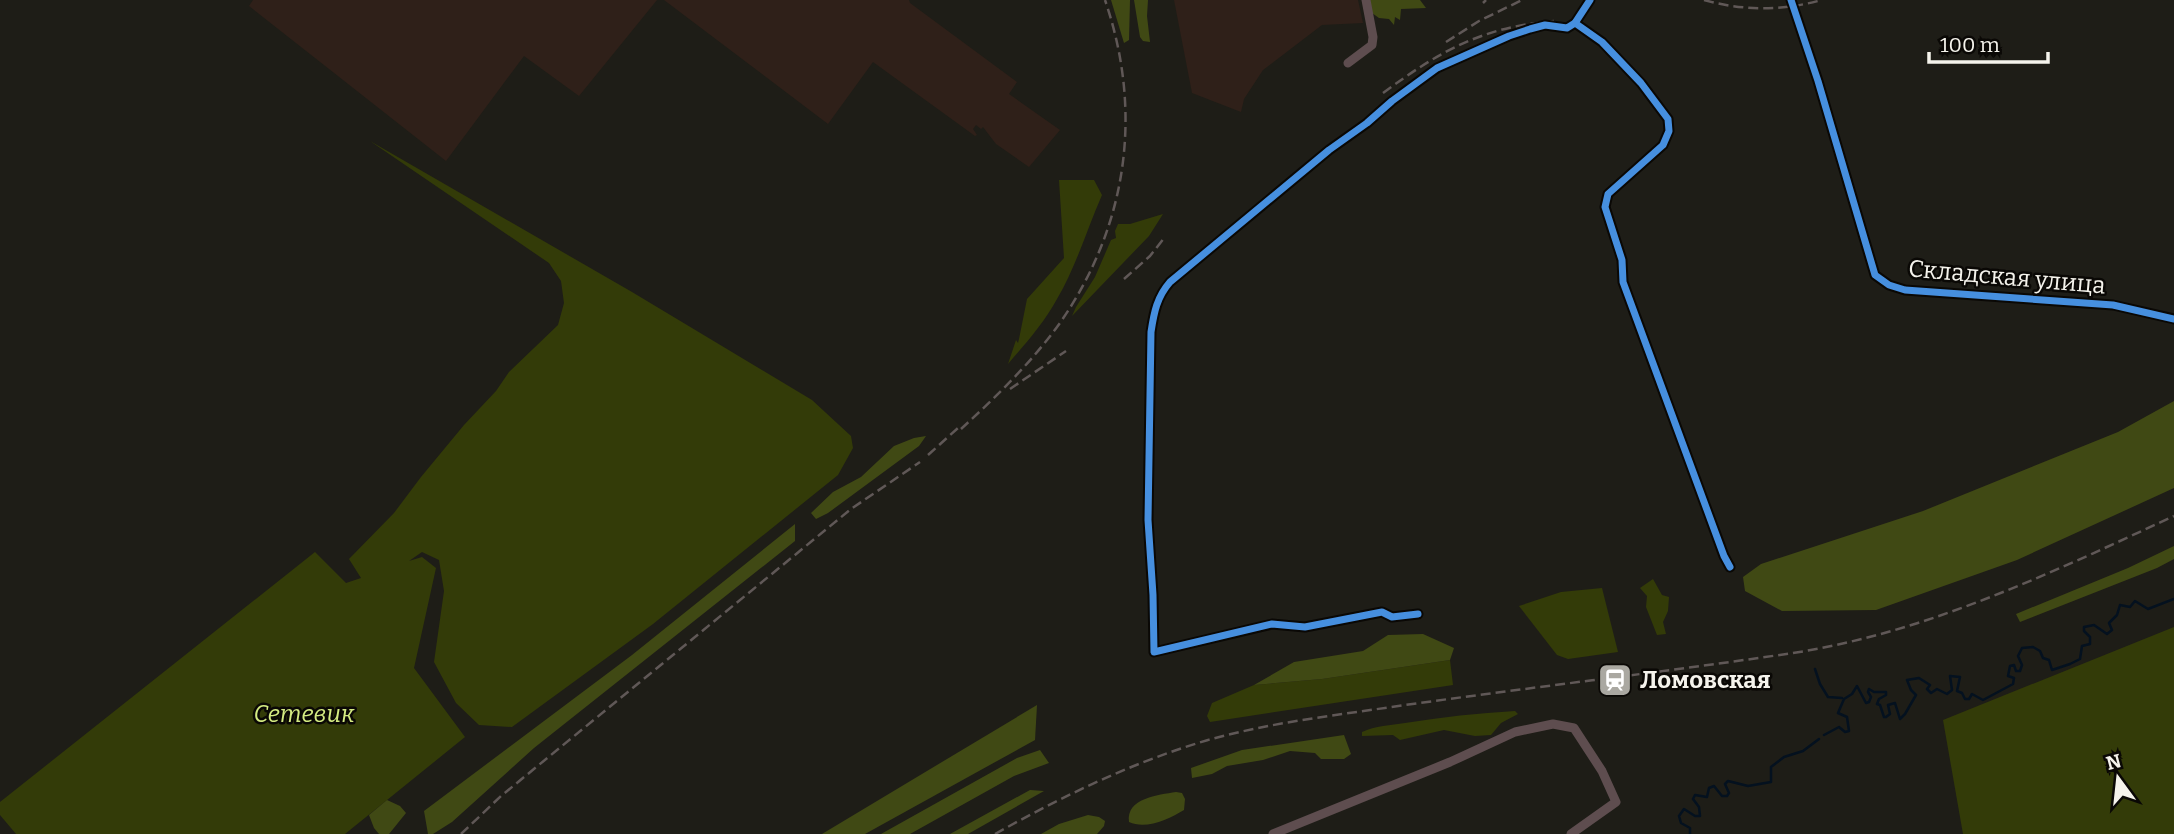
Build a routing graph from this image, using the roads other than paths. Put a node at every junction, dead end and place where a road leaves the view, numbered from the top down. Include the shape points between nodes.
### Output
1 (1366, 0) edge
2 (1590, 0) edge
3 (1791, 0) edge
4 (1575, 23) junction
5 (1348, 63) dead end
6 (2174, 319) edge
7 (1730, 567) dead end
8 (1418, 614) dead end
9 (1273, 834) edge
10 (1571, 834) edge

1 - 5 street via 1372,45
2 - 4 street
3 - 6 street, Складская улица via 1875,275 1905,290 2113,305
4 - 7 street via 1602,42 1668,119 1663,145 1608,194 1605,207 1622,260 1623,282
4 - 8 street via 1567,28 1545,25 1530,29 1437,68 1329,150 1163,290 1156,305 1151,331 1148,520 1154,652 1272,624 1306,627 1382,612 1392,617
9 - 10 street via 1515,733 1553,724 1574,728 1616,802

